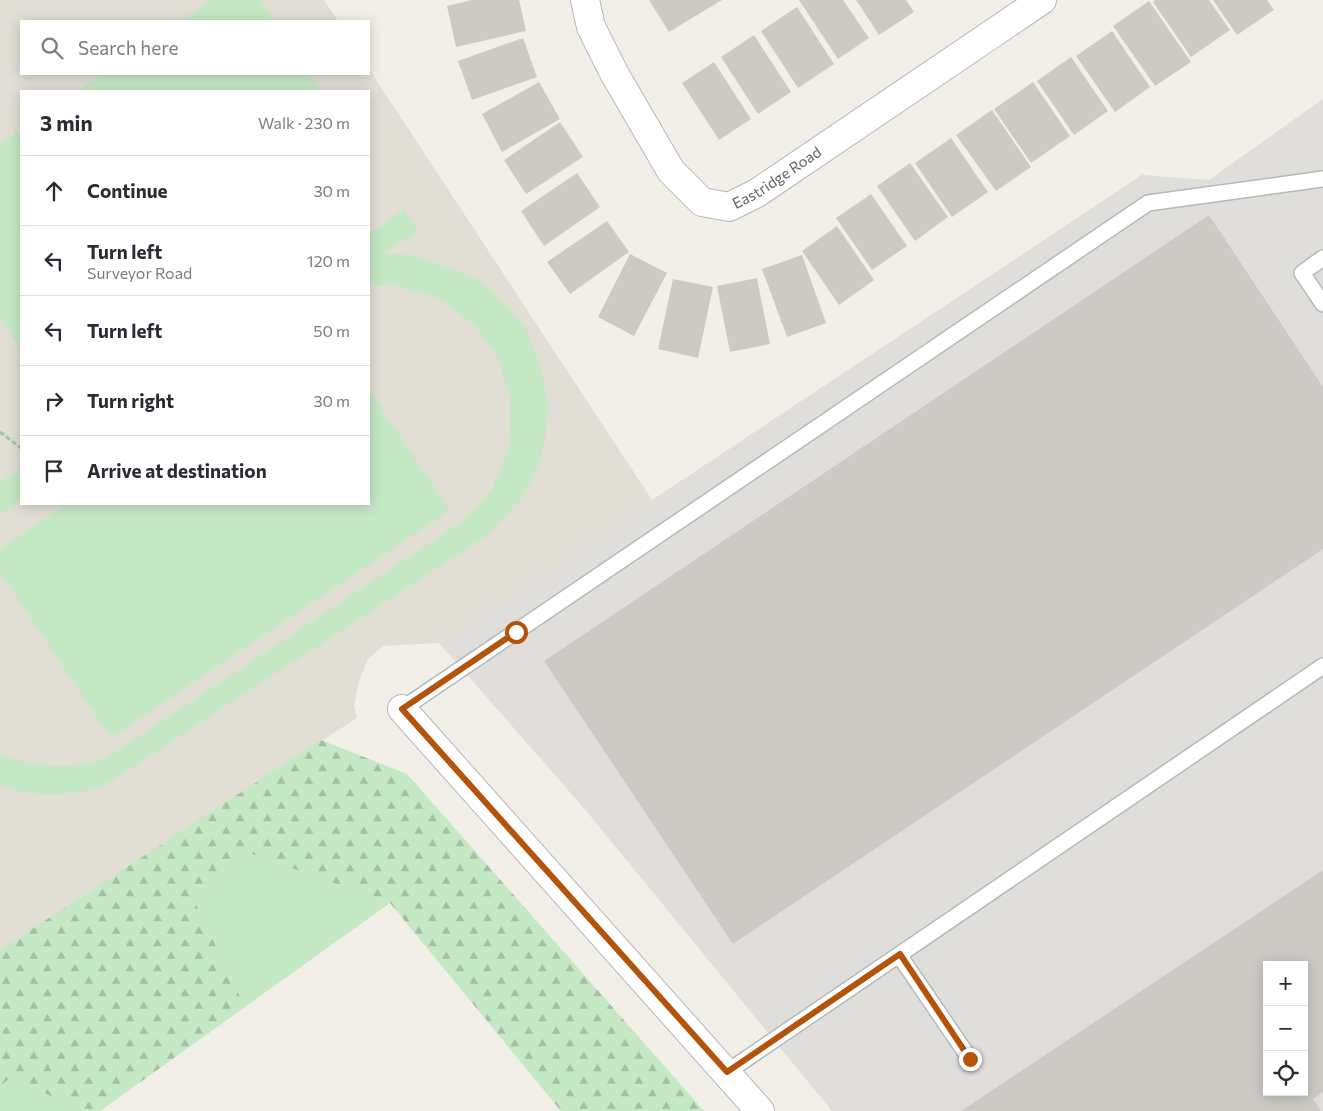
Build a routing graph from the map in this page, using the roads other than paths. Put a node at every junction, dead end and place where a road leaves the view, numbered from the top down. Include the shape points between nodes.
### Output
1 (585, 0) edge
2 (1039, 1) edge
3 (1323, 179) edge
4 (1323, 258) edge
5 (1323, 304) edge
6 (1323, 666) edge
7 (402, 709) joint
8 (900, 954) junction
9 (970, 1059) dead end
10 (727, 1072) junction
11 (760, 1111) edge

1 - 2 street, Eastridge Road via 591,27 614,73 671,171 702,202 729,207 757,193
3 - 7 lane via 1148,203
4 - 5 lane via 1302,273
6 - 8 lane
7 - 10 street
8 - 9 lane
8 - 10 lane
10 - 11 street

